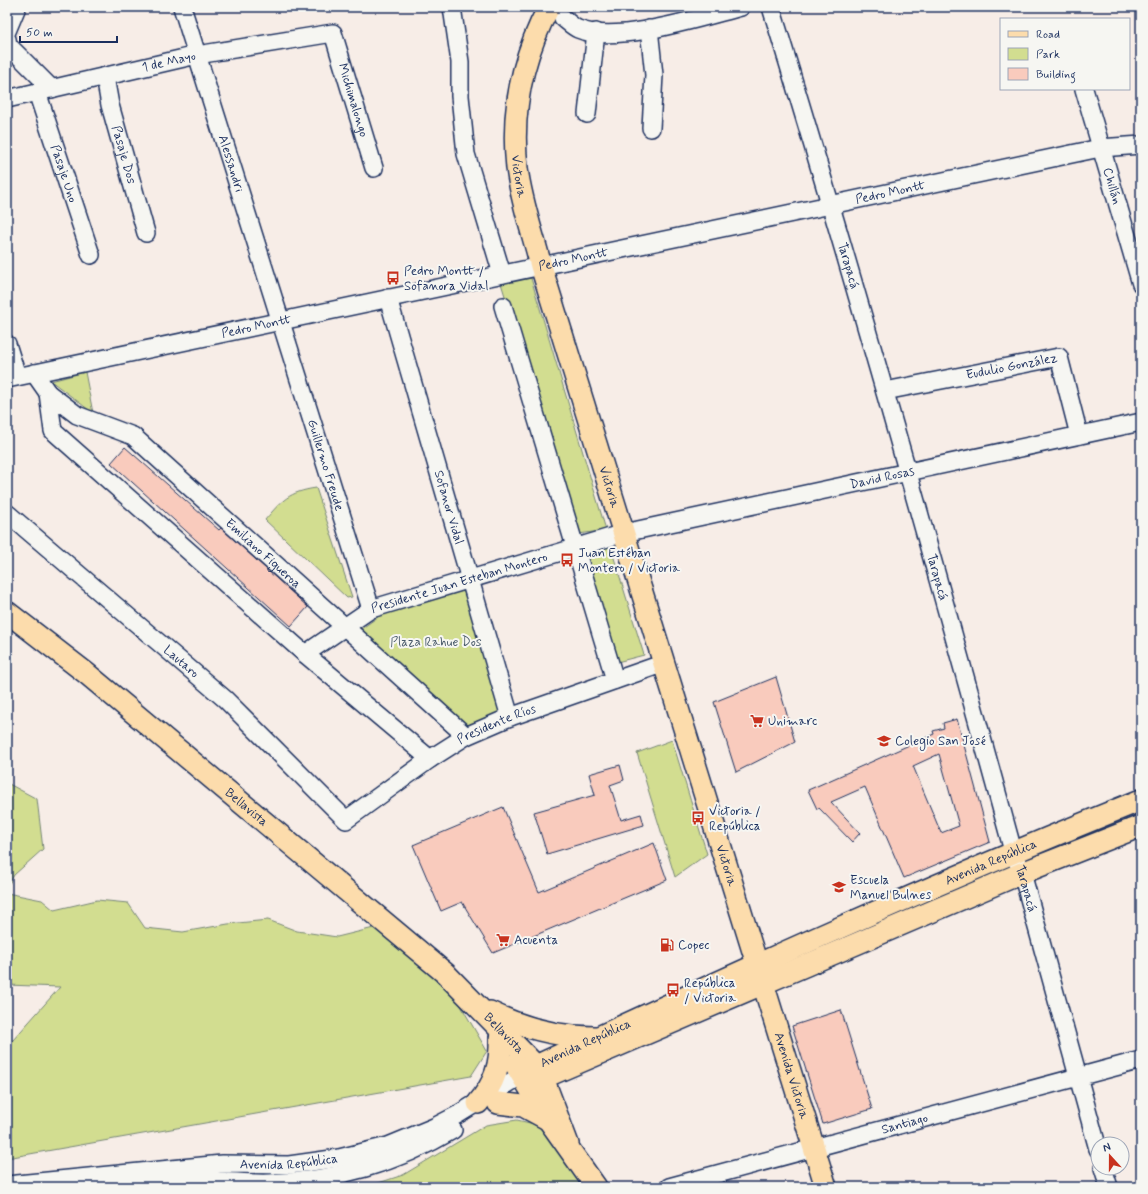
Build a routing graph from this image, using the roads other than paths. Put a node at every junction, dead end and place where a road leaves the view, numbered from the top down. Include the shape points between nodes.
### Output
1 (17, 7) edge
2 (182, 7) edge
3 (452, 7) edge
4 (741, 7) edge
5 (771, 7) edge
6 (556, 13) edge
7 (649, 29) junction
8 (7, 31) edge
9 (596, 32) junction
10 (333, 33) joint
11 (7, 39) edge
12 (197, 55) junction
13 (104, 77) junction
14 (1084, 90) edge
15 (45, 91) junction
16 (7, 99) edge
17 (587, 114) dead end
18 (651, 128) dead end
19 (1141, 145) edge
20 (1100, 148) junction
21 (374, 168) dead end
22 (832, 204) junction
23 (146, 233) dead end
24 (91, 255) dead end
25 (541, 266) junction
26 (502, 274) junction
27 (1141, 284) edge
28 (388, 298) junction
29 (503, 306) dead end
30 (279, 321) junction
31 (7, 344) edge
32 (34, 373) junction
33 (12, 378) edge
34 (885, 391) junction
35 (48, 393) junction
36 (1141, 422) edge
37 (1079, 435) junction
38 (908, 472) junction
39 (7, 513) edge
40 (624, 533) junction
41 (575, 548) junction
42 (470, 579) junction
43 (371, 609) junction
44 (7, 612) edge
45 (344, 626) junction
46 (305, 654) junction
47 (664, 665) junction
48 (615, 680) junction
49 (510, 717) junction
50 (466, 736) junction
51 (430, 759) junction
52 (1141, 800) edge
53 (346, 820) joint
54 (1141, 826) edge
55 (1013, 852) junction
56 (1022, 873) junction
57 (759, 974) junction
58 (481, 1008) junction
59 (600, 1037) junction
60 (500, 1038) junction
61 (1141, 1060) edge
62 (533, 1076) junction
63 (1078, 1077) junction
64 (488, 1103) junction
65 (550, 1122) junction
66 (1094, 1136) edge
67 (568, 1144) junction
68 (814, 1148) junction
69 (222, 1164) junction
70 (1105, 1176) edge
71 (202, 1184) edge
72 (7, 1185) edge
73 (136, 1187) edge
74 (596, 1187) edge
75 (669, 1187) edge
76 (826, 1187) edge
77 (1108, 1187) edge

1 - 8 street
2 - 12 street, Alessandri
3 - 26 street via 460,62 460,96 466,154
4 - 7 street
5 - 22 street, Tarapacá
6 - 9 street via 578,29
6 - 25 main road, Victoria via 538,27 524,67 517,108 517,162 521,190
7 - 9 street via 622,34
7 - 18 street via 654,75
9 - 17 street
10 - 12 street, 1 de Mayo
10 - 21 street, Michimalongo
11 - 15 street via 8,45
12 - 13 street, 1 de Mayo
12 - 30 street, Alessandri
13 - 15 street, 1 de Mayo
13 - 23 street, Pasaje Dos
14 - 20 street, Chillán
15 - 16 street, 1 de Mayo
15 - 24 street, Pasaje Uno
19 - 20 street, Pedro Montt
20 - 22 street, Pedro Montt
20 - 27 street, Chillán
22 - 25 street, Pedro Montt
22 - 34 street, Tarapacá
25 - 26 street, Pedro Montt
25 - 40 main road, Victoria
26 - 28 street, Pedro Montt
28 - 30 street, Pedro Montt
28 - 42 street, Sofanor Vidal
29 - 41 street
30 - 32 street, Pedro Montt
30 - 43 street, Guillermo Freude
31 - 33 street
32 - 33 street, Pedro Montt
32 - 35 street, Emiliano Figueroa
34 - 37 street, Eudulio González via 1059,357
34 - 38 street, Tarapacá
35 - 45 street, Emiliano Figueroa via 77,415 133,436
35 - 46 street, Emiliano Figueroa via 53,431
36 - 37 street, David Rosas
37 - 38 street, David Rosas
38 - 40 street, David Rosas
38 - 55 street, Tarapacá
39 - 53 street, Lautaro via 225,699
40 - 41 street, Presidente Juan Esteban Montero
40 - 47 main road, Victoria
41 - 42 street, Presidente Juan Esteban Montero
41 - 48 street
42 - 43 street, Presidente Juan Esteban Montero
42 - 49 street, Sofanor Vidal
43 - 45 street, Presidente Juan Esteban Montero
44 - 58 main road, Bellavista via 110,693 445,973
45 - 46 street, Presidente Juan Esteban Montero
45 - 50 street, Emiliano Figueroa
46 - 51 street, Emiliano Figueroa
47 - 48 street, Presidente Ríos
47 - 57 main road, Victoria
48 - 49 street, Presidente Ríos
49 - 50 street, Presidente Ríos
50 - 51 street, Presidente Ríos
51 - 53 street, Presidente Ríos
52 - 55 main road, Avenida República
54 - 56 main road, Avenida República
55 - 56 street, Tarapacá
55 - 57 main road, Avenida República
56 - 57 main road, Avenida República
56 - 63 street, Tarapacá
57 - 59 main road, Avenida República
57 - 62 main road, Avenida República
57 - 68 main road, Avenida Victoria
58 - 59 main road via 536,1029
58 - 60 main road, Bellavista
58 - 62 main road, Bellavista
59 - 62 main road, Avenida República
60 - 62 main road, Bellavista
60 - 64 main road via 501,1050
61 - 63 street, Santiago
62 - 64 street, Avenida República
62 - 65 main road, Bellavista
62 - 67 main road, Bellavista
63 - 66 street, Tarapacá
63 - 68 street, Santiago
64 - 65 main road via 523,1106
64 - 69 street, Avenida República via 412,1137 364,1153 289,1165
64 - 71 street, Avenida República via 448,1132 415,1149 343,1174 269,1183
65 - 67 main road, Bellavista
67 - 74 main road, Bellavista
68 - 75 street, Santiago
68 - 76 main road, Avenida Victoria
69 - 71 street
69 - 72 street, Avenida República
70 - 77 street
71 - 73 street, Avenida República

